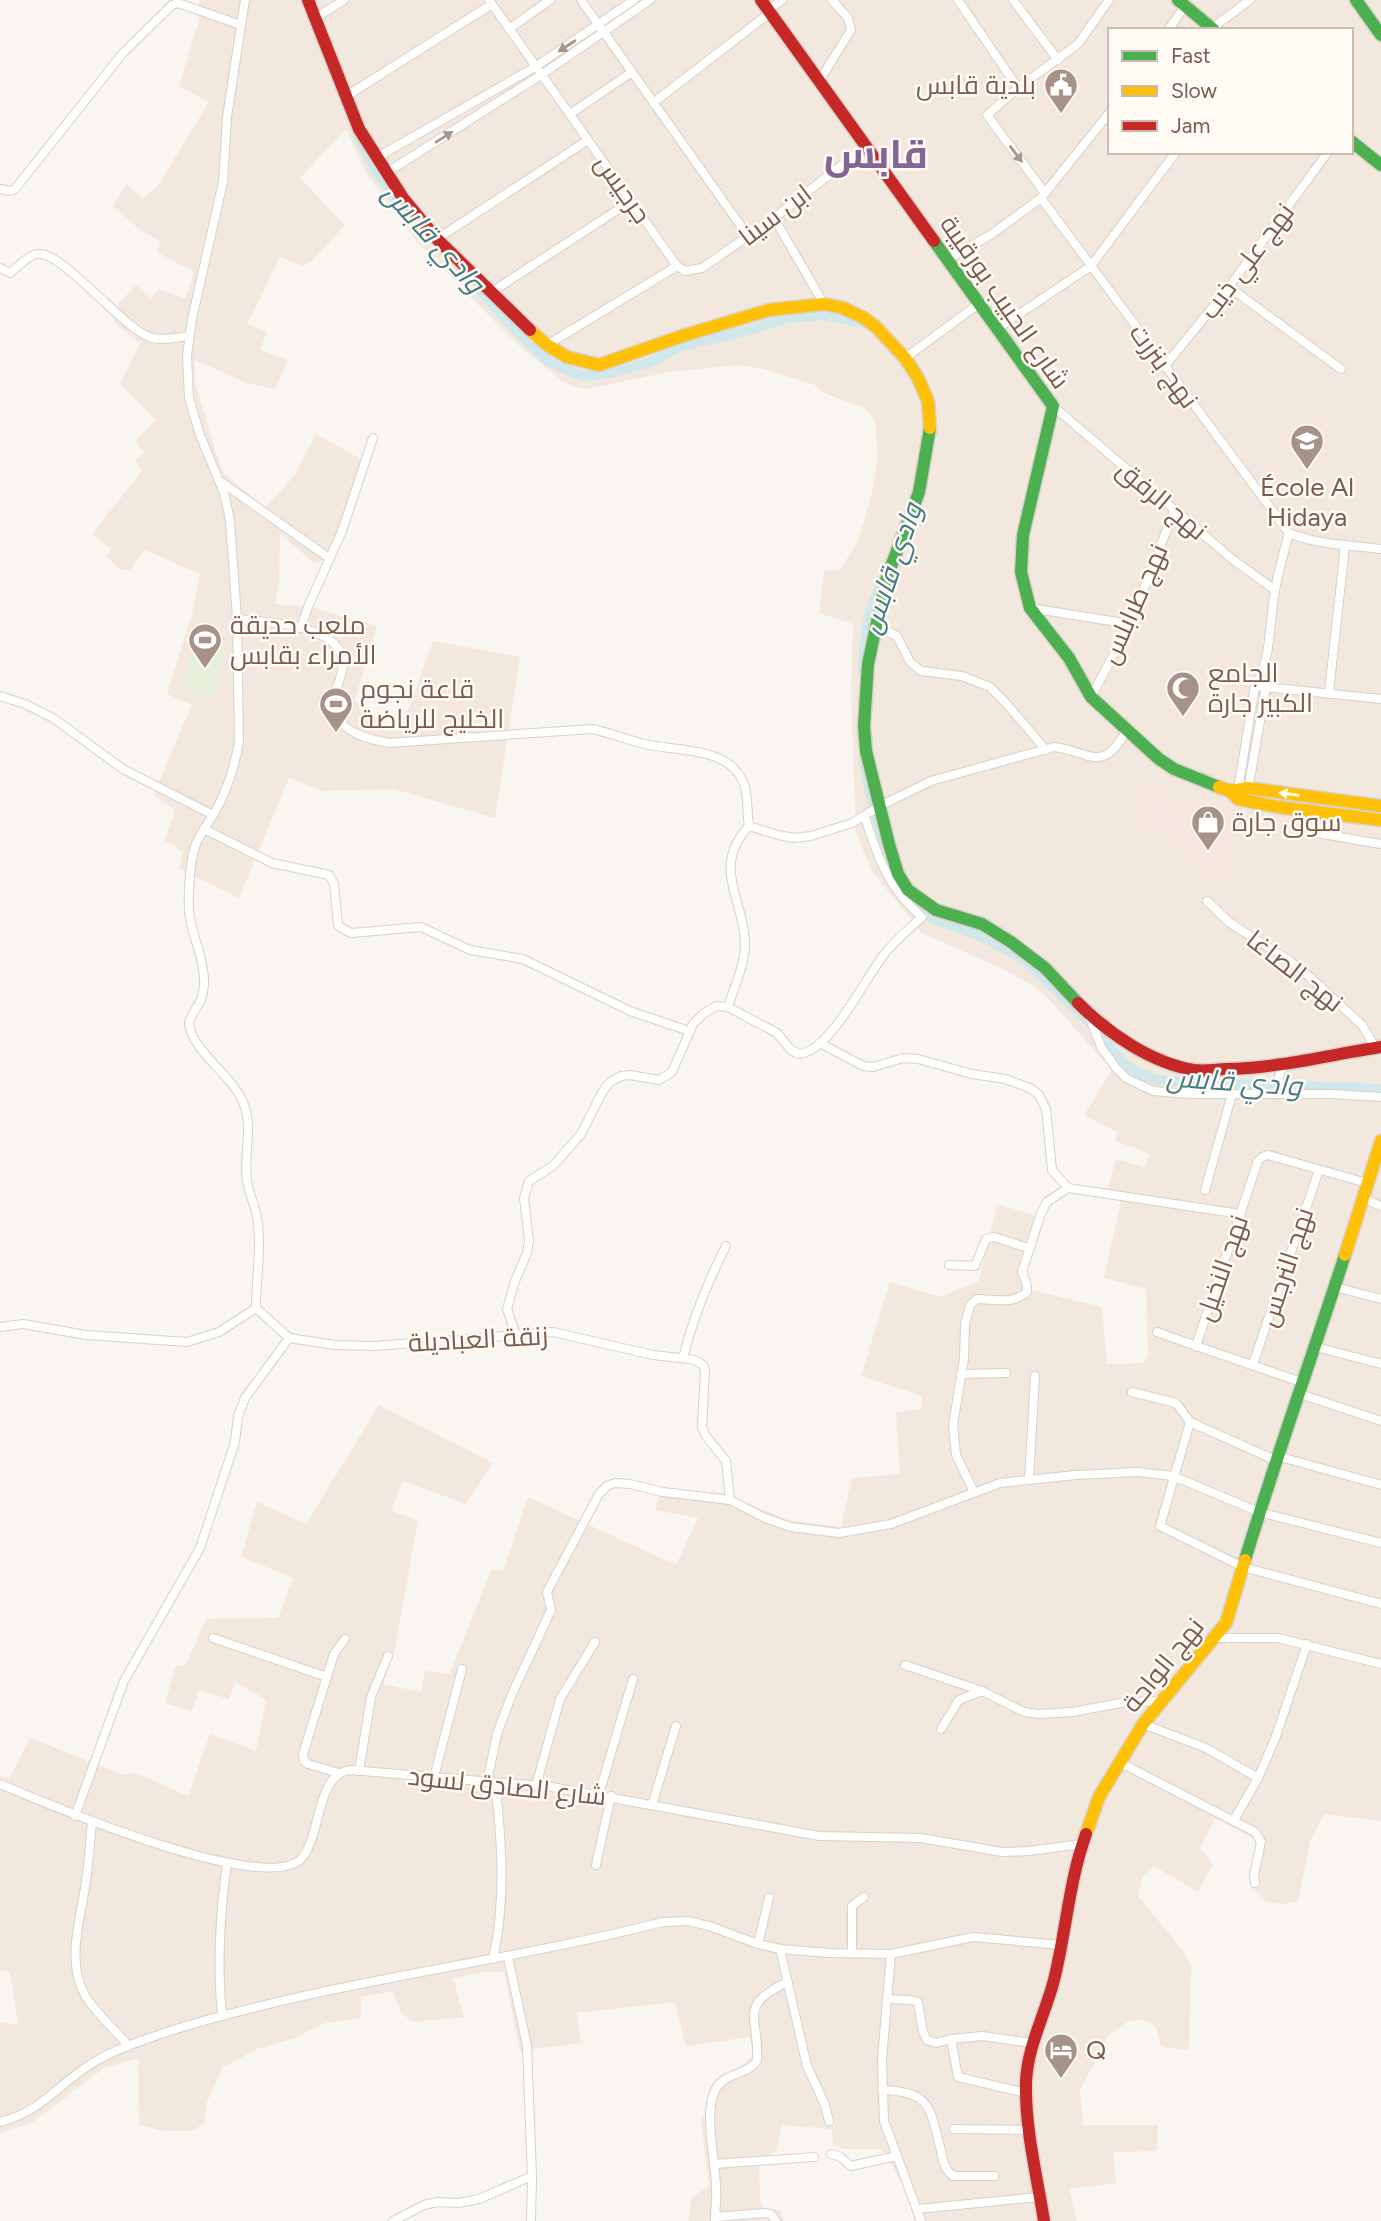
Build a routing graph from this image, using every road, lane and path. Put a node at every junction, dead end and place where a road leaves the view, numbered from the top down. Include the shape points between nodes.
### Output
1 (245, 0) edge
2 (308, 0) edge
3 (344, 0) edge
4 (550, 0) edge
5 (581, 0) edge
6 (634, 0) edge
7 (782, 0) edge
8 (832, 0) edge
9 (1013, 0) edge
10 (1109, 0) edge
11 (1250, 0) edge
12 (1356, 0) edge
13 (960, 1) edge
14 (490, 2) edge
15 (645, 2) edge
16 (1182, 3) edge
17 (767, 8) edge
18 (315, 18) junction
19 (241, 25) junction
20 (1169, 28) edge
21 (1212, 28) edge
22 (1214, 28) edge
23 (509, 29) junction
24 (601, 29) junction
25 (1381, 35) edge
26 (1058, 60) junction
27 (535, 66) junction
28 (632, 72) junction
29 (541, 75) junction
30 (818, 83) junction
31 (1017, 88) junction
32 (345, 97) junction
33 (653, 103) junction
34 (570, 114) junction
35 (1108, 114) edge
36 (588, 140) junction
37 (1353, 143) edge
38 (865, 147) junction
39 (1174, 154) edge
40 (1327, 154) edge
41 (376, 158) junction
42 (1381, 165) edge
43 (386, 173) junction
44 (0, 189) edge
45 (1043, 195) junction
46 (631, 201) junction
47 (774, 218) junction
48 (748, 236) junction
49 (437, 239) junction
50 (948, 259) junction
51 (677, 266) junction
52 (1091, 266) junction
53 (0, 268) edge
54 (1229, 287) junction
55 (490, 293) junction
56 (980, 303) junction
57 (824, 304) junction
58 (998, 329) junction
59 (189, 336) junction
60 (547, 345) junction
61 (905, 358) junction
62 (1164, 367) junction
63 (1341, 369) dead end
64 (1053, 406) junction
65 (373, 438) dead end
66 (219, 480) junction
67 (1174, 510) junction
68 (1289, 533) junction
69 (1345, 546) junction
70 (1381, 549) edge
71 (330, 558) junction
72 (1275, 590) junction
73 (1030, 608) junction
74 (237, 619) junction
75 (1130, 624) junction
76 (877, 627) junction
77 (301, 628) junction
78 (1261, 676) junction
79 (1255, 686) junction
80 (1266, 687) junction
81 (1329, 692) junction
82 (0, 696) edge
83 (1091, 697) junction
84 (1381, 699) edge
85 (1126, 731) junction
86 (1045, 750) junction
87 (1240, 793) junction
88 (880, 806) junction
89 (1381, 806) edge
90 (213, 815) junction
91 (865, 818) junction
92 (1381, 820) edge
93 (749, 826) junction
94 (204, 829) junction
95 (1317, 833) dead end
96 (1381, 845) edge
97 (1207, 901) dead end
98 (728, 1007) junction
99 (1088, 1013) junction
100 (689, 1031) junction
101 (820, 1043) junction
102 (1378, 1047) edge
103 (1283, 1066) junction
104 (1232, 1094) junction
105 (1279, 1094) junction
106 (1381, 1097) edge
107 (1381, 1141) edge
108 (1319, 1170) junction
109 (1367, 1183) junction
110 (1068, 1188) junction
111 (1205, 1190) dead end
112 (1362, 1198) junction
113 (1381, 1206) edge
114 (1241, 1214) junction
115 (726, 1247) dead end
116 (1028, 1248) junction
117 (949, 1265) dead end
118 (1335, 1287) junction
119 (1381, 1299) edge
120 (256, 1308) junction
121 (0, 1327) edge
122 (1157, 1332) dead end
123 (516, 1335) junction
124 (289, 1338) junction
125 (1196, 1346) junction
126 (1316, 1347) junction
127 (683, 1358) junction
128 (1253, 1364) junction
129 (1381, 1364) edge
130 (1006, 1373) dead end
131 (961, 1374) junction
132 (1035, 1376) dead end
133 (1302, 1389) junction
134 (1132, 1392) dead end
135 (1381, 1421) edge
136 (1190, 1422) junction
137 (1276, 1458) junction
138 (1174, 1476) junction
139 (1028, 1479) junction
140 (1381, 1485) edge
141 (974, 1492) junction
142 (730, 1500) junction
143 (1259, 1512) junction
144 (1381, 1544) edge
145 (1243, 1567) junction
146 (1381, 1604) edge
147 (1217, 1637) junction
148 (213, 1638) dead end
149 (345, 1639) dead end
150 (594, 1642) dead end
151 (1307, 1644) junction
152 (388, 1656) dead end
153 (1381, 1664) edge
154 (905, 1665) dead end
155 (462, 1669) dead end
156 (327, 1677) junction
157 (633, 1679) dead end
158 (982, 1690) junction
159 (1161, 1702) junction
160 (1143, 1724) junction
161 (676, 1726) dead end
162 (941, 1728) dead end
163 (1119, 1762) junction
164 (359, 1771) junction
165 (339, 1773) junction
166 (434, 1777) junction
167 (1258, 1778) junction
168 (491, 1782) junction
169 (0, 1784) edge
170 (536, 1786) junction
171 (598, 1794) junction
172 (611, 1796) junction
173 (652, 1805) junction
174 (75, 1816) junction
175 (1234, 1819) junction
176 (92, 1822) junction
177 (1082, 1844) junction
178 (227, 1861) junction
179 (596, 1865) dead end
180 (1255, 1883) dead end
181 (864, 1897) dead end
182 (769, 1898) dead end
183 (758, 1944) junction
184 (1060, 1945) junction
185 (780, 1949) junction
186 (852, 1953) junction
187 (891, 1954) junction
188 (508, 1957) junction
189 (493, 1959) junction
190 (787, 1982) junction
191 (888, 1999) junction
192 (222, 2016) junction
193 (951, 2039) junction
194 (1032, 2043) junction
195 (129, 2046) junction
196 (882, 2090) junction
197 (1026, 2093) junction
198 (829, 2121) dead end
199 (0, 2122) edge
200 (954, 2129) dead end
201 (1030, 2130) junction
202 (831, 2154) dead end
203 (897, 2156) junction
204 (814, 2157) dead end
205 (715, 2164) junction
206 (532, 2176) junction
207 (994, 2176) dead end
208 (1039, 2197) junction
209 (918, 2209) junction
210 (715, 2219) edge
211 (393, 2221) edge
212 (531, 2221) edge
213 (776, 2221) edge
214 (921, 2221) edge
215 (1044, 2221) edge

1 - 19 street
2 - 18 street
3 - 18 street
4 - 23 street
5 - 24 street
6 - 24 street
7 - 17 street
8 - 30 street via 848,18 851,30
9 - 26 street
10 - 26 street, نهج بنزرت via 1086,34
11 - 22 street
12 - 25 street
13 - 31 street
14 - 23 street, جرجيس
14 - 32 street
15 - 24 street
16 - 20 street
16 - 21 street
17 - 30 street, شارع الحبيب بورقيبة
17 - 33 street
18 - 32 street
19 - 44 street via 178,3 172,5 122,54 15,189
19 - 59 street via 226,117 223,182
23 - 27 street, جرجيس
24 -> 27 street
24 - 28 street
24 - 29 street
26 - 31 street, نهج بنزرت
27 - 29 street, جرجيس
27 - 41 street
28 - 33 street
28 - 34 street
29 - 34 street, جرجيس
43 -> 29 street
30 - 38 street, شارع الحبيب بورقيبة
31 -> 45 street, نهج بنزرت via 988,115
32 - 41 street
33 - 48 street
34 - 36 street, جرجيس
35 - 45 street
36 - 46 street, جرجيس
36 - 49 street
37 - 42 street
38 - 47 street, ابن سينا
38 - 50 street, شارع الحبيب بورقيبة
39 - 52 street
40 - 54 street, نهج علي ذيب
41 - 43 street
43 - 49 street
45 - 50 street via 992,234
45 - 52 street, نهج بنزرت
46 - 51 street, جرجيس
46 - 55 street
47 - 48 street, ابن سينا
47 - 57 street
48 - 51 street, ابن سينا via 694,271
49 - 55 street
50 - 56 street, شارع الحبيب بورقيبة
51 - 60 street
52 - 58 street
52 - 62 street, نهج بنزرت
53 - 59 street via 10,273 33,255 44,255 142,333 153,339
54 - 62 street, نهج علي ذيب
54 - 63 street
55 - 60 street
56 - 58 street, شارع الحبيب بورقيبة
56 - 61 street
57 - 60 street via 769,310 599,365 567,357
57 - 61 street via 864,318
58 - 64 street, شارع الحبيب بورقيبة
59 - 66 street via 189,398
61 - 76 street via 928,401 930,429 919,492 886,580
62 - 68 street, نهج بنزرت
64 - 67 street, نهج الرفق
64 - 73 street, شارع الحبيب بورقيبة via 1023,535 1024,587
65 - 71 street
66 - 71 street
66 - 74 street via 230,520
67 - 72 street, نهج الرفق
67 - 75 street, نهج طرابلس
68 - 69 street
68 - 72 street
69 - 70 street
69 - 81 street
71 - 77 street
72 - 78 street
73 - 75 street
73 - 83 street, شارع الحبيب بورقيبة via 1069,658
74 - 77 street
74 - 90 street via 239,741
75 - 83 street, نهج طرابلس
76 - 86 street via 897,636 920,671 962,676 990,687
76 - 88 street via 868,664 864,726
77 - 93 street via 340,648 343,667 333,713 369,740 389,743 592,729 614,733 726,762 746,788
78 - 79 street
78 - 80 street
79 - 80 street
79 - 87 street
80 - 81 street
80 - 87 street
81 - 84 street
82 - 90 street via 53,718 123,769
83 - 85 street, شارع الحبيب بورقيبة
85 - 86 street via 1111,751 1097,758 1063,748
85 - 87 street, شارع الحبيب بورقيبة via 1174,769
86 - 88 street via 931,781
89 -> 87 street, شارع الحبيب بورقيبة
87 - 92 street, شارع الحبيب بورقيبة via 1278,807
88 - 91 street
88 - 99 street via 898,874 908,890 936,910 982,924 1011,942 1045,968
90 - 94 street
91 - 93 street via 794,838
91 - 101 street via 895,891 922,917 885,954
93 - 98 street via 731,864 730,880 745,946
94 - 100 street via 262,859 329,875 338,926 345,931 421,927 470,950 523,959 630,1011
94 - 120 street via 192,857 188,907 204,983 199,1006 188,1024 198,1044 236,1089 247,1113 247,1183 257,1220 259,1260
95 - 96 street
97 - 102 street, نهج الصاغا via 1311,978 1362,1025
98 - 100 street via 716,1006 703,1014
98 - 101 street via 777,1033 798,1054
99 - 103 street via 1123,1039 1195,1070
99 - 104 street via 1101,1047 1126,1078 1153,1091
100 - 123 street via 672,1072 659,1080 630,1075 610,1082 581,1134 553,1166 529,1181 524,1198 527,1253 507,1309
101 - 110 street via 863,1066 918,1059 1030,1088 1046,1109 1052,1170
102 - 103 street
103 - 105 street
104 - 105 street
104 - 111 street
105 - 106 street
107 - 109 street, نهج الواحة
108 - 109 street
108 - 114 street, نهج النخيل via 1262,1157
108 - 128 street, نهج النرجس
109 - 112 street, نهج الواحة
110 - 114 street
110 - 116 street via 1047,1202
112 - 113 street
112 - 118 street, نهج الواحة
114 - 125 street, نهج النخيل
115 - 127 street via 708,1280
116 - 117 street via 994,1237 986,1240 975,1266
116 - 131 street via 1022,1272 1027,1285 1024,1296 1006,1301 977,1299 970,1305
118 - 119 street
118 - 126 street, نهج الواحة
120 - 121 street via 219,1332 187,1342 86,1335 23,1324
120 - 124 street
122 - 125 street
123 - 124 street, زنقة العباديلة via 376,1346
123 - 127 street, زنقة العباديلة via 553,1332
124 - 174 street via 245,1398 200,1548 124,1681
125 - 128 street, نهج النخيل
126 - 129 street
126 - 133 street, نهج الواحة
127 - 142 street via 704,1366 702,1427 726,1461
128 - 133 street, نهج النخيل
130 - 131 street
131 - 141 street via 953,1425 956,1455
132 - 139 street
133 - 135 street, نهج النخيل
133 - 137 street, نهج الواحة
134 - 136 street via 1176,1402
136 - 137 street
136 - 138 street
137 - 140 street
137 - 143 street, نهج الواحة
138 - 139 street via 1137,1472
138 - 143 street
138 - 145 street via 1161,1528
139 - 141 street
141 - 142 street via 891,1524 839,1533 791,1527
142 - 168 street via 615,1483 599,1494 548,1592 551,1611 497,1734
143 - 144 street
143 - 145 street, نهج الواحة
145 - 146 street
145 - 147 street, نهج الواحة via 1229,1616
147 - 151 street via 1278,1638
147 - 159 street, نهج الواحة
148 - 156 street
149 - 156 street via 334,1654
150 - 170 street via 560,1699
151 - 153 street
151 - 167 street
152 - 164 street via 371,1697
154 - 158 street
155 - 166 street
156 - 165 street via 303,1754 309,1764
157 - 171 street
158 - 159 street via 1024,1712 1039,1714 1125,1702
158 - 162 street via 960,1700
159 - 160 street, نهج الواحة
160 - 163 street, نهج الواحة
160 - 167 street via 1206,1748
161 - 173 street
163 - 175 street
163 - 177 street, نهج الواحة via 1099,1797
164 - 165 street, شارع الصادق لسود
164 - 166 street, شارع الصادق لسود
165 - 178 street via 326,1789 309,1847 294,1864 273,1869
166 - 168 street, شارع الصادق لسود
167 - 175 street
168 - 170 street, شارع الصادق لسود
168 - 189 street via 501,1872
169 - 174 street
170 - 171 street, شارع الصادق لسود
171 - 172 street, شارع الصادق لسود
172 - 173 street, شارع الصادق لسود
172 - 179 street
173 - 177 street, شارع الصادق لسود via 820,1836 920,1838 1002,1852
174 - 176 street
175 - 180 street via 1255,1832 1261,1842
176 - 178 street
176 - 195 street via 78,1926 78,1977 86,1996
177 - 184 street, نهج الواحة
178 - 192 street via 218,1946
181 - 186 street via 852,1906
182 - 183 street
183 - 185 street
183 - 188 street via 697,1923 675,1921
184 - 187 street via 967,1937
184 - 194 street, نهج الواحة via 1054,1979
185 - 186 street
185 - 190 street
186 - 187 street
187 - 191 street
188 - 189 street
188 - 206 street via 527,2046
189 - 192 street via 359,1983
190 - 198 street via 807,2066
190 - 205 street via 760,1997 755,2006 757,2061 716,2088 711,2124
191 - 193 street via 918,2002 927,2040
191 - 196 street
192 - 195 street
193 - 194 street via 982,2036
193 - 197 street via 958,2077
194 - 197 street, نهج الواحة
195 - 199 street via 89,2065 33,2110
196 - 203 street via 884,2121
196 - 207 street via 911,2093 925,2103 945,2166 953,2176
197 - 201 street, نهج الواحة
200 - 201 street
201 - 208 street, نهج الواحة
202 - 203 street via 851,2166
203 - 209 street
204 - 205 street
205 - 210 street
206 - 211 street via 479,2199 424,2205
206 - 212 street
208 - 209 street
208 - 215 street, نهج الواحة
209 - 214 street
210 - 213 street via 764,2213

